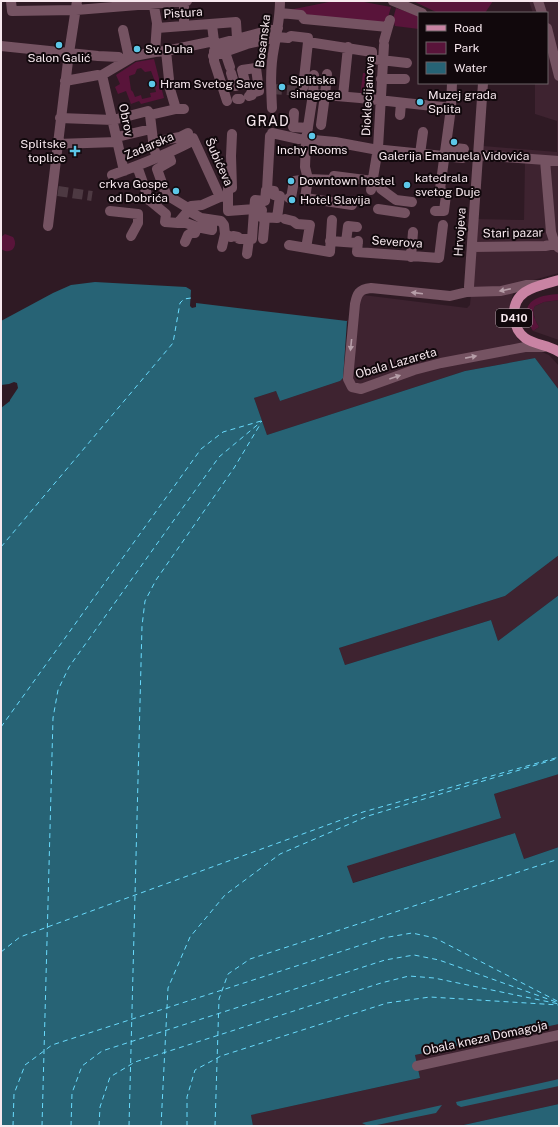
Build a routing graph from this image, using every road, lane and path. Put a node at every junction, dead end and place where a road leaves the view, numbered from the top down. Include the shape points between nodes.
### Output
1 (11, 1) edge
2 (184, 1) edge
3 (187, 1) edge
4 (280, 1) edge
5 (394, 1) edge
6 (538, 1) edge
7 (153, 2) edge
8 (76, 6) edge
9 (420, 12) edge
10 (542, 12) edge
11 (280, 13) junction
12 (212, 25) junction
13 (184, 26) junction
14 (157, 28) junction
15 (123, 30) dead end
16 (277, 32) junction
17 (548, 32) edge
18 (237, 38) junction
19 (308, 42) junction
20 (214, 43) junction
21 (1, 46) edge
22 (348, 47) junction
23 (166, 51) junction
24 (156, 52) junction
25 (225, 52) junction
26 (69, 53) junction
27 (213, 56) junction
28 (125, 60) junction
29 (382, 60) junction
30 (407, 63) dead end
31 (271, 71) junction
32 (257, 72) junction
33 (327, 74) dead end
34 (100, 75) junction
35 (314, 75) dead end
36 (559, 76) edge
37 (381, 79) junction
38 (405, 79) dead end
39 (66, 81) junction
40 (452, 84) edge
41 (483, 84) edge
42 (313, 92) junction
43 (325, 95) junction
44 (343, 96) junction
45 (242, 98) dead end
46 (227, 101) dead end
47 (381, 101) junction
48 (401, 103) junction
49 (272, 108) dead end
50 (451, 108) junction
51 (294, 113) dead end
52 (150, 115) junction
53 (400, 116) dead end
54 (113, 120) junction
55 (59, 121) junction
56 (321, 125) dead end
57 (308, 128) junction
58 (151, 129) junction
59 (423, 132) dead end
60 (232, 134) dead end
61 (192, 137) junction
62 (303, 139) junction
63 (117, 140) junction
64 (153, 142) junction
65 (57, 144) junction
66 (377, 149) junction
67 (445, 152) junction
68 (168, 153) junction
69 (420, 154) junction
70 (478, 155) junction
71 (157, 157) junction
72 (545, 160) junction
73 (559, 161) edge
74 (138, 166) junction
75 (124, 171) junction
76 (112, 175) dead end
77 (372, 185) junction
78 (305, 186) junction
79 (268, 190) junction
80 (227, 194) junction
81 (167, 197) junction
82 (289, 198) dead end
83 (149, 200) junction
84 (412, 202) dead end
85 (352, 205) dead end
86 (188, 209) junction
87 (378, 209) dead end
88 (254, 210) junction
89 (110, 211) dead end
90 (435, 211) dead end
91 (409, 214) dead end
92 (265, 217) junction
93 (285, 219) dead end
94 (332, 220) dead end
95 (215, 221) junction
96 (178, 223) junction
97 (443, 225) dead end
98 (48, 226) dead end
99 (197, 227) junction
100 (352, 227) dead end
101 (413, 232) dead end
102 (225, 234) junction
103 (131, 236) dead end
104 (249, 239) junction
105 (263, 239) dead end
106 (330, 241) junction
107 (185, 242) dead end
108 (346, 242) junction
109 (289, 245) dead end
110 (557, 246) edge
111 (222, 247) dead end
112 (472, 247) junction
113 (306, 248) junction
114 (247, 254) dead end
115 (411, 257) junction
116 (559, 280) edge
117 (543, 285) junction
118 (469, 288) dead end
119 (554, 349) edge
120 (559, 1035) edge
121 (417, 1066) dead end

1 - 8 street via 12,11
2 - 3 street
2 - 7 street
2 - 13 street
4 - 11 street, Bosanska
5 - 9 street
6 - 10 street
7 - 8 street
7 - 14 street
8 - 26 street
11 - 16 street, Bosanska
11 - 29 street, Dioklecijanova via 301,16 304,19 389,24
12 - 13 street, Pistura
12 - 18 street, Pistura via 236,22
12 - 20 street
13 - 14 street, Pistura
14 - 24 street
15 - 28 street
16 - 18 street
16 - 19 street via 288,38 308,38
16 - 25 street
16 - 31 street, Bosanska
17 - 36 street
18 - 20 street
19 - 22 street via 334,50
19 - 42 street via 302,90
20 - 23 street
20 - 27 street
21 - 26 street
22 - 29 street via 372,52 372,59
22 - 44 street
23 - 24 street
23 - 52 street via 170,89 180,109
24 - 28 street
25 - 27 street
25 - 32 street via 235,86 240,84 242,70 256,68
26 - 28 street via 119,57
26 - 39 street
27 - 46 street
28 - 34 street
29 - 30 street
29 - 37 street, Dioklecijanova
31 - 32 street
31 - 49 street, Bosanska
32 - 45 street via 259,91
33 - 43 street
34 - 39 street
34 - 54 street, Obrov
35 - 42 street
37 - 38 street
37 - 47 street, Dioklecijanova
39 - 55 street
40 - 50 street
41 - 70 street, Hrvojeva
42 - 43 street
42 - 57 street
43 - 44 street
43 - 56 street
44 - 47 street
47 - 48 street
47 - 66 street, Dioklecijanova
48 - 50 street
48 - 53 street
50 - 67 street
51 - 57 street via 293,127
52 - 54 street via 148,111
52 - 58 street
54 - 55 street
54 - 63 street, Obrov
55 - 65 street
57 - 62 street
58 - 63 street
58 - 64 street
59 - 69 street
60 - 80 street
61 - 64 street
61 - 68 street, Zadarska
61 - 80 street, Šubićeva
62 - 66 street
62 - 78 street
62 - 79 street via 271,134
63 - 65 street
63 - 75 street, Obrov
64 - 71 street
65 - 98 street via 55,191
66 - 69 street
66 - 77 street, Dioklecijanova
67 - 69 street
67 - 70 street
67 - 90 street via 440,189 446,195 444,211
68 - 71 street, Zadarska
68 - 81 street via 171,161 157,169
70 - 72 street
70 - 112 street, Hrvojeva
71 - 74 street, Zadarska
72 - 73 street
72 - 110 street via 551,232
74 - 75 street, Zadarska
74 - 83 street
75 - 76 street, Zadarska
77 - 78 street via 334,176 333,180 323,179
77 - 84 street via 396,200
78 - 82 street via 294,181
78 - 85 street
79 - 88 street via 265,201 255,200
79 - 92 street via 280,196 277,218
80 - 86 street
80 - 88 street, Šubićeva via 228,210
81 - 83 street
81 - 86 street
83 - 96 street via 166,214 165,222
86 - 95 street via 201,218
86 - 96 street
87 - 91 street
88 - 92 street via 262,210 262,217
88 - 104 street via 252,239
89 - 103 street via 138,214 138,223
92 - 105 street
93 - 113 street via 293,220 297,224 310,225
94 - 106 street
95 - 99 street via 212,230
95 - 102 street via 221,221
96 - 99 street
97 - 115 street, Severova via 439,258
99 - 107 street via 195,233 190,233
100 - 108 street
101 - 115 street
102 - 104 street via 239,239
102 - 111 street
104 - 114 street
106 - 108 street
106 - 113 street via 330,252
108 - 115 street, Severova via 358,242 357,252
109 - 113 street
110 - 112 street, Stari pazar
112 - 118 street, Hrvojeva
116 - 117 main road, D410
117 - 119 main road, D410 via 520,295 515,306 514,319 526,338
117 -> 119 street, Obala Lazareta via 450,296 371,288 359,291 348,373 350,384 355,389 364,388 414,370 454,360 525,347
120 - 121 street, Obala kneza Domagoja

